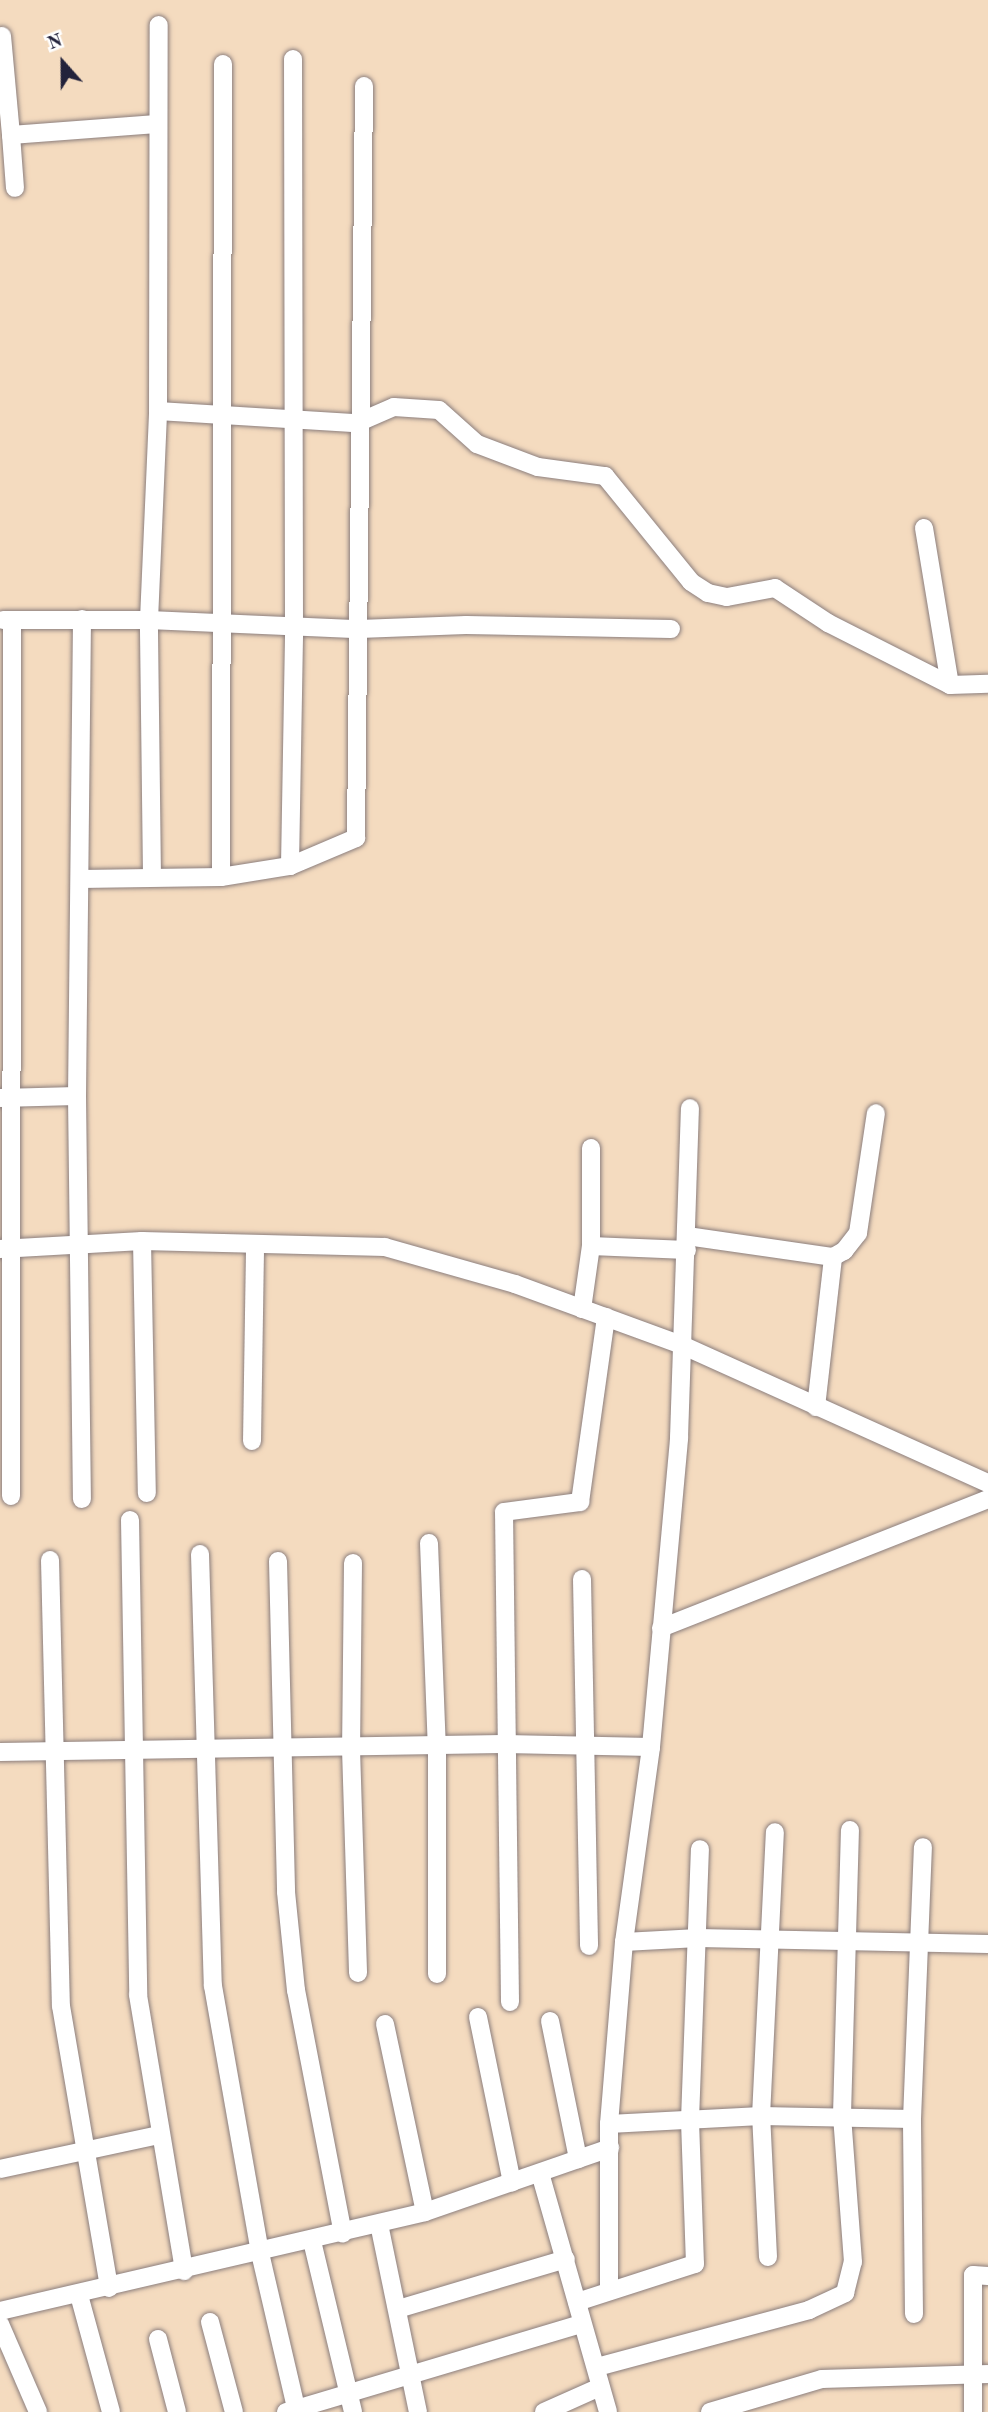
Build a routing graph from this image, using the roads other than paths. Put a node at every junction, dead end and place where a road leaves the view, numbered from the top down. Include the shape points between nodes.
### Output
1 (159, 25) dead end
2 (2, 36) dead end
3 (293, 59) dead end
4 (223, 64) dead end
5 (364, 86) dead end
6 (157, 124) junction
7 (11, 135) junction
8 (15, 188) dead end
9 (158, 411) junction
10 (220, 414) junction
11 (291, 420) junction
12 (358, 423) junction
13 (924, 527) dead end
14 (82, 619) junction
15 (6, 620) edge
16 (149, 620) junction
17 (219, 624) junction
18 (294, 625) junction
19 (359, 629) junction
20 (671, 629) dead end
21 (988, 684) edge
22 (950, 685) junction
23 (290, 866) junction
24 (152, 877) junction
25 (221, 877) junction
26 (80, 879) junction
27 (77, 1096) junction
28 (7, 1098) edge
29 (691, 1108) dead end
30 (876, 1113) dead end
31 (591, 1148) dead end
32 (142, 1241) junction
33 (687, 1243) junction
34 (255, 1244) junction
35 (80, 1246) junction
36 (591, 1246) junction
37 (6, 1249) edge
38 (833, 1257) junction
39 (582, 1309) junction
40 (606, 1317) junction
41 (684, 1346) junction
42 (816, 1407) junction
43 (252, 1441) dead end
44 (988, 1483) edge
45 (147, 1493) dead end
46 (11, 1496) dead end
47 (82, 1499) dead end
48 (988, 1499) edge
49 (130, 1520) dead end
50 (429, 1543) dead end
51 (200, 1554) dead end
52 (50, 1560) dead end
53 (278, 1561) dead end
54 (353, 1563) dead end
55 (582, 1578) dead end
56 (661, 1628) junction
57 (505, 1744) junction
58 (582, 1745) junction
59 (206, 1747) junction
60 (282, 1747) junction
61 (437, 1747) junction
62 (651, 1747) junction
63 (351, 1749) junction
64 (55, 1750) junction
65 (131, 1750) junction
66 (0, 1752) edge
67 (850, 1829) dead end
68 (775, 1832) dead end
69 (923, 1847) dead end
70 (700, 1849) dead end
71 (698, 1938) junction
72 (771, 1940) junction
73 (624, 1942) junction
74 (845, 1942) junction
75 (988, 1944) edge
76 (918, 1945) junction
77 (589, 1946) dead end
78 (358, 1973) dead end
79 (437, 1974) dead end
80 (510, 2001) dead end
81 (478, 2017) dead end
82 (550, 2021) dead end
83 (385, 2024) dead end
84 (842, 2115) junction
85 (761, 2116) junction
86 (912, 2119) junction
87 (690, 2120) junction
88 (609, 2124) junction
89 (159, 2135) junction
90 (610, 2148) junction
91 (87, 2151) junction
92 (578, 2160) junction
93 (0, 2169) edge
94 (540, 2173) junction
95 (512, 2183) junction
96 (425, 2212) junction
97 (379, 2224) junction
98 (344, 2233) junction
99 (312, 2241) junction
100 (260, 2253) junction
101 (768, 2256) dead end
102 (566, 2259) junction
103 (184, 2271) junction
104 (988, 2276) edge
105 (109, 2288) junction
106 (609, 2291) junction
107 (79, 2295) junction
108 (577, 2302) junction
109 (398, 2309) junction
110 (0, 2311) edge
111 (914, 2314) dead end
112 (210, 2322) dead end
113 (0, 2324) edge
114 (582, 2324) junction
115 (158, 2339) dead end
116 (597, 2367) junction
117 (980, 2375) edge
118 (411, 2378) junction
119 (600, 2388) junction
120 (351, 2403) edge
121 (293, 2411) edge
122 (38, 2412) edge
123 (111, 2412) edge
124 (177, 2412) edge
125 (234, 2412) edge
126 (418, 2412) edge
127 (544, 2412) edge
128 (608, 2412) edge
129 (710, 2412) edge
130 (973, 2412) edge

1 - 6 street
2 - 7 street
3 - 11 street
4 - 10 street
5 - 12 street
6 - 7 street
6 - 9 street
7 - 8 street
9 - 10 street
9 - 16 street
10 - 11 street
10 - 17 street
11 - 12 street
11 - 18 street
12 - 19 street
12 - 22 street via 394,407 439,410 477,444 538,467 605,476 691,582 708,593 727,597 775,588 828,623
13 - 22 street
14 - 15 street
14 - 16 street
14 - 26 street
15 - 28 street
16 - 17 street
16 - 24 street
17 - 18 street
17 - 25 street
18 - 19 street
18 - 23 street
19 - 20 street via 466,625
19 - 23 street via 356,838
21 - 22 street
23 - 25 street
24 - 25 street
24 - 26 street
26 - 27 street
27 - 28 street
27 - 35 street
28 - 37 street
29 - 33 street
30 - 38 street via 858,1233
31 - 36 street
32 - 34 street
32 - 35 street
32 - 45 street
33 - 36 street
33 - 38 street
33 - 41 street
34 - 39 street via 385,1247
34 - 43 street
35 - 37 street
35 - 47 street
36 - 39 street
37 - 46 street
38 - 42 street
39 - 40 street
40 - 41 street
40 - 57 street via 580,1502 504,1512
41 - 42 street
41 - 56 street
42 - 44 street
48 - 56 street
49 - 65 street
50 - 61 street
51 - 59 street
52 - 64 street
53 - 60 street
54 - 63 street
55 - 58 street
56 - 62 street
57 - 58 street
57 - 61 street
57 - 80 street
58 - 62 street
58 - 77 street
59 - 60 street
59 - 65 street
59 - 100 street via 213,1986
60 - 63 street
60 - 98 street via 286,1892 296,1990
61 - 63 street
61 - 79 street
62 - 73 street
63 - 78 street
64 - 65 street
64 - 66 street
64 - 91 street via 61,2006
65 - 89 street via 138,1996
67 - 74 street
68 - 72 street
69 - 76 street
70 - 71 street
71 - 72 street
71 - 73 street
71 - 87 street
72 - 74 street
72 - 85 street
73 - 88 street
74 - 76 street
74 - 84 street
75 - 76 street
76 - 86 street
81 - 95 street
82 - 92 street
83 - 96 street
84 - 85 street
84 - 86 street
84 - 116 street via 853,2262 845,2292 809,2310
85 - 87 street
85 - 101 street
86 - 111 street
87 - 88 street
87 - 106 street via 695,2264
88 - 90 street
89 - 91 street
89 - 103 street
90 - 92 street
90 - 106 street
91 - 93 street
91 - 105 street
92 - 94 street
94 - 95 street
94 - 102 street
95 - 96 street
96 - 97 street
97 - 98 street
97 - 109 street
98 - 99 street
99 - 100 street
99 - 120 street
100 - 103 street
100 - 121 street
102 - 108 street
102 - 109 street
103 - 105 street
104 - 117 street via 973,2275
105 - 107 street
106 - 108 street
107 - 110 street
107 - 123 street
108 - 114 street
109 - 118 street
112 - 125 street
113 - 122 street
114 - 116 street
114 - 118 street
115 - 124 street
116 - 119 street
117 - 129 street via 822,2379
117 - 130 street
118 - 120 street
118 - 126 street
119 - 127 street
119 - 128 street
120 - 121 street

